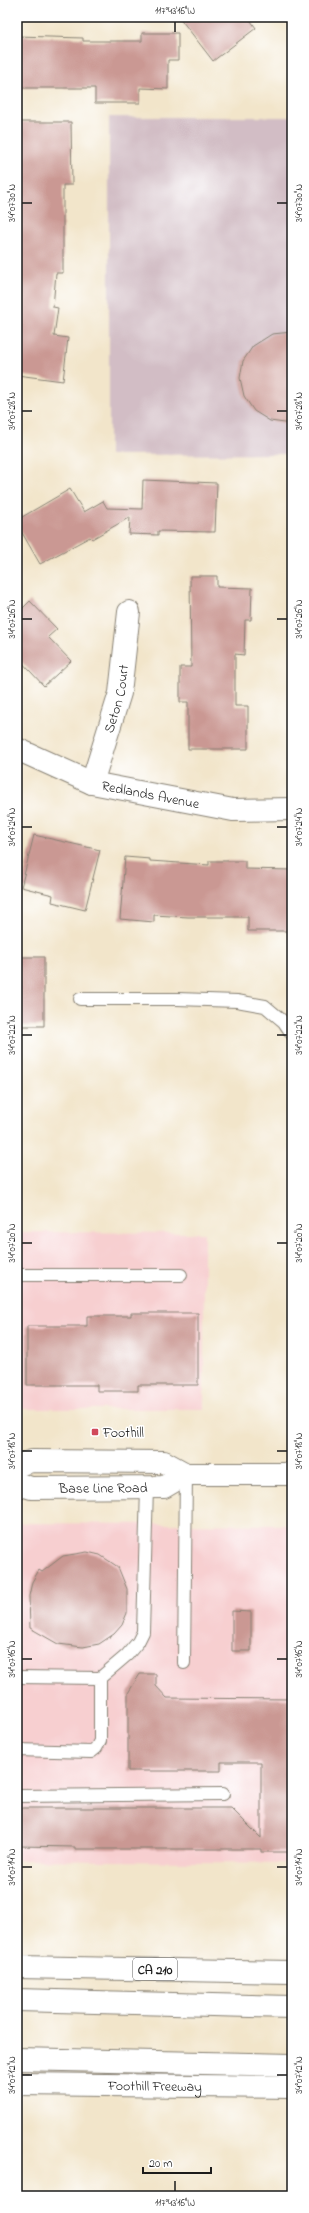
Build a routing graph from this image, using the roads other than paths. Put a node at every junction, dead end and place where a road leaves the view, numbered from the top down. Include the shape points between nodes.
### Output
1 (129, 612) dead end
2 (17, 749) edge
3 (92, 783) junction
4 (292, 810) edge
5 (80, 999) dead end
6 (292, 1034) edge
7 (17, 1275) edge
8 (181, 1275) dead end
9 (17, 1465) edge
10 (186, 1474) junction
11 (292, 1474) edge
12 (17, 1483) edge
13 (148, 1487) junction
14 (184, 1663) dead end
15 (17, 1677) edge
16 (100, 1678) junction
17 (17, 1750) edge
18 (223, 1794) dead end
19 (17, 1796) edge
20 (17, 1967) edge
21 (292, 1972) edge
22 (17, 2000) edge
23 (292, 2007) edge
24 (17, 2059) edge
25 (292, 2064) edge
26 (17, 2084) edge
27 (292, 2087) edge

1 - 3 main road, Seton Court via 120,694
2 - 3 main road, Redlands Avenue
3 - 4 main road, Redlands Avenue via 233,810
5 - 6 lane via 236,1001 265,1006 284,1022
7 - 8 lane
9 - 10 main road, Base Line Road via 32,1461 164,1462
10 - 11 main road, Base Line Road
10 - 13 main road, Base Line Road via 164,1487
10 - 14 lane
12 - 13 main road, Base Line Road via 31,1488
13 - 16 lane via 143,1632 127,1655
15 - 16 lane
16 - 17 lane via 100,1741 96,1748 91,1752
18 - 19 lane
20 - 21 main road, CA 210
22 - 23 main road
24 - 25 main road
26 - 27 main road, Foothill Freeway

